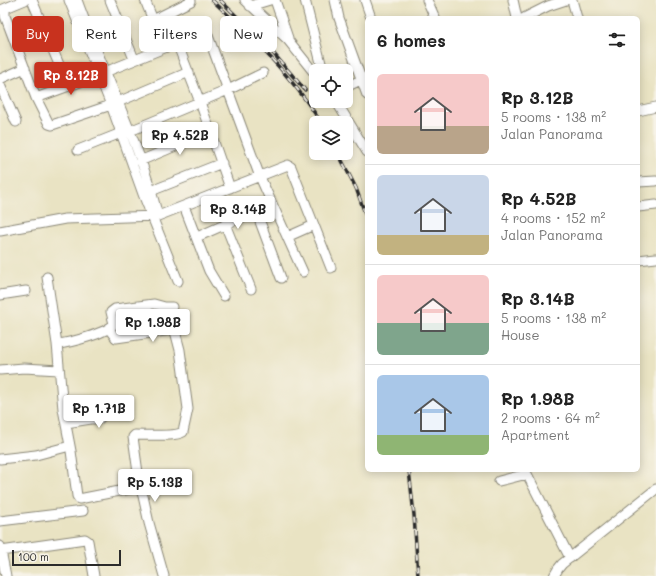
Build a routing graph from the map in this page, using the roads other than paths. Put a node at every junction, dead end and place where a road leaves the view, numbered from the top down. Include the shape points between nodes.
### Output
1 (25, 0) edge
2 (32, 0) edge
3 (69, 0) edge
4 (77, 0) edge
5 (110, 0) edge
6 (145, 0) edge
7 (270, 0) edge
8 (275, 0) edge
9 (305, 0) edge
10 (335, 0) edge
11 (366, 0) edge
12 (427, 0) edge
13 (513, 0) edge
14 (566, 0) edge
15 (572, 0) edge
16 (191, 1) edge
17 (247, 3) edge
18 (2, 10) edge
19 (151, 16) edge
20 (161, 16) edge
21 (370, 16) edge
22 (434, 16) edge
23 (517, 16) edge
24 (528, 16) edge
25 (576, 16) edge
26 (288, 40) junction
27 (212, 47) edge
28 (153, 52) edge
29 (181, 52) edge
30 (134, 59) junction
31 (321, 64) edge
32 (309, 66) edge
33 (25, 68) junction
34 (189, 72) junction
35 (102, 73) junction
36 (263, 73) dead end
37 (364, 78) edge
38 (0, 79) edge
39 (353, 84) edge
40 (0, 85) edge
41 (68, 86) junction
42 (228, 90) junction
43 (36, 98) junction
44 (200, 102) junction
45 (114, 104) junction
46 (656, 107) edge
47 (340, 108) edge
48 (640, 111) edge
49 (16, 122) dead end
50 (211, 131) junction
51 (125, 132) junction
52 (365, 149) edge
53 (78, 150) dead end
54 (140, 161) junction
55 (222, 163) junction
56 (260, 177) junction
57 (656, 181) edge
58 (640, 182) edge
59 (230, 188) junction
60 (151, 191) junction
61 (271, 204) junction
62 (184, 206) junction
63 (656, 206) edge
64 (640, 207) edge
65 (256, 211) junction
66 (155, 216) junction
67 (225, 224) junction
68 (314, 225) junction
69 (0, 231) edge
70 (197, 237) junction
71 (287, 237) junction
72 (656, 258) edge
73 (640, 260) edge
74 (330, 268) dead end
75 (303, 272) dead end
76 (47, 277) dead end
77 (281, 278) dead end
78 (178, 281) dead end
79 (251, 289) dead end
80 (26, 290) dead end
81 (0, 296) edge
82 (224, 296) dead end
83 (172, 306) dead end
84 (108, 329) junction
85 (57, 344) junction
86 (0, 370) edge
87 (59, 370) junction
88 (106, 403) dead end
89 (66, 423) junction
90 (70, 446) junction
91 (0, 459) edge
92 (526, 472) edge
93 (498, 481) dead end
94 (140, 487) junction
95 (656, 489) edge
96 (83, 511) dead end
97 (0, 521) edge
98 (0, 548) edge
99 (570, 558) junction
100 (6, 576) edge
101 (94, 576) edge
102 (164, 576) edge
103 (554, 576) edge

1 - 18 street
2 - 41 street
3 - 35 street
4 - 35 street
5 - 30 street
6 - 19 street
7 - 17 street
8 - 26 street
9 - 31 street
10 - 37 street
11 - 21 street
12 - 22 street
13 - 23 street
14 - 24 street
15 - 25 street
16 - 20 street
17 - 26 street
18 - 33 street
26 - 32 street
27 - 42 street
28 - 30 street
29 - 34 street
30 - 35 street
33 - 38 street
33 - 43 street
34 - 44 street
34 - 45 street
35 - 41 street
35 - 45 street
36 - 42 street
37 - 39 street
40 - 49 street
41 - 43 street
42 - 44 street
42 - 56 street
43 - 45 street via 48,123 52,125
44 - 50 street
44 - 51 street
45 - 51 street
46 - 48 street
47 - 52 street
50 - 54 street
50 - 55 street
51 - 53 street
51 - 54 street
51 - 66 street via 143,194
54 - 60 street
55 - 59 street
55 - 60 street
56 - 59 street
56 - 61 street
56 - 68 street via 290,166
57 - 58 street
59 - 62 street
60 - 66 street
61 - 65 street
61 - 71 street
62 - 66 street
62 - 70 street
63 - 64 street
65 - 67 street
65 - 77 street
66 - 69 street via 65,219
66 - 78 street
67 - 70 street
67 - 79 street
68 - 71 street
68 - 74 street
70 - 82 street via 209,271
71 - 75 street
72 - 73 street
76 - 85 street
80 - 81 street
83 - 84 street via 154,304 115,309 111,312 114,324
84 - 85 street via 73,342
84 - 94 street via 116,338 174,330 180,350 188,409 183,432 173,435 135,435 133,438
85 - 87 street
86 - 87 street
87 - 89 street
88 - 89 street via 104,414 99,419
89 - 90 street
90 - 91 street via 36,455
90 - 94 street via 79,499
92 - 93 street
92 - 99 street
94 - 102 street
95 - 99 street
96 - 97 street
98 - 100 street
98 - 101 street via 85,539 88,541
99 - 103 street

